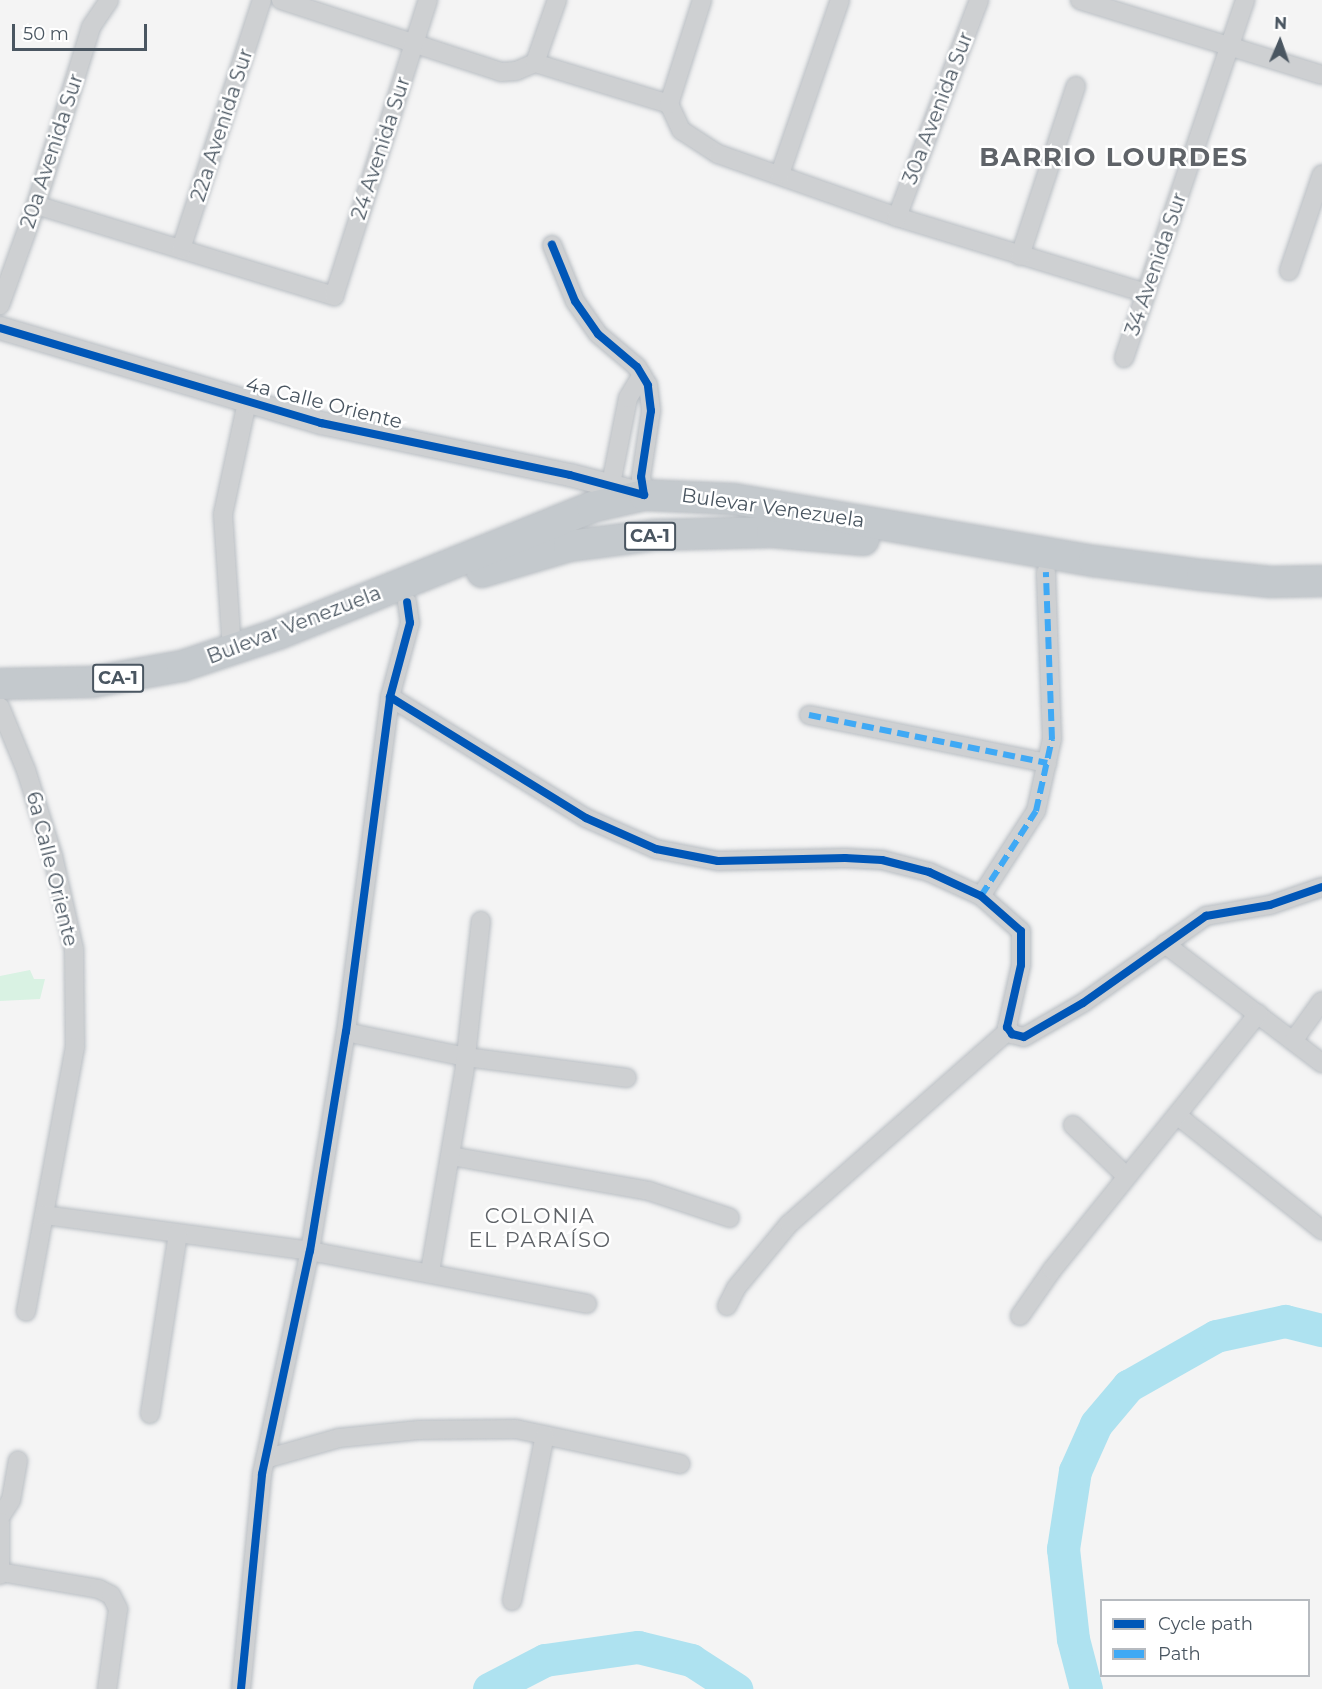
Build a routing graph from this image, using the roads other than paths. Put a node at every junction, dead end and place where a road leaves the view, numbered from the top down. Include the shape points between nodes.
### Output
1 (109, 0) edge
2 (262, 0) edge
3 (281, 0) edge
4 (428, 0) edge
5 (556, 0) edge
6 (702, 0) edge
7 (840, 0) edge
8 (979, 0) edge
9 (1080, 0) edge
10 (1245, 0) edge
11 (414, 45) junction
12 (1230, 49) junction
13 (535, 63) junction
14 (1322, 75) edge
15 (1076, 86) dead end
16 (669, 104) junction
17 (780, 174) junction
18 (1322, 174) edge
19 (36, 205) junction
20 (897, 217) junction
21 (552, 245) dead end
22 (181, 249) junction
23 (1020, 256) junction
24 (1289, 271) dead end
25 (1146, 293) junction
26 (0, 304) edge
27 (0, 328) edge
28 (1124, 358) dead end
29 (642, 375) junction
30 (247, 402) junction
31 (609, 494) junction
32 (644, 495) junction
33 (628, 539) junction
34 (1046, 572) junction
35 (1322, 580) edge
36 (1322, 592) edge
37 (1322, 597) edge
38 (1283, 599) junction
39 (407, 602) junction
40 (232, 650) junction
41 (0, 684) edge
42 (390, 698) junction
43 (0, 702) edge
44 (0, 707) edge
45 (809, 715) dead end
46 (1047, 763) junction
47 (1322, 887) edge
48 (981, 896) junction
49 (481, 921) dead end
50 (1166, 944) junction
51 (1322, 1001) edge
52 (1258, 1014) junction
53 (1009, 1030) junction
54 (346, 1032) junction
55 (1293, 1041) junction
56 (466, 1057) junction
57 (1322, 1064) edge
58 (627, 1078) dead end
59 (1178, 1116) junction
60 (1073, 1125) dead end
61 (451, 1156) junction
62 (1126, 1176) junction
63 (45, 1215) junction
64 (730, 1218) dead end
65 (1322, 1230) edge
66 (178, 1234) junction
67 (310, 1251) junction
68 (430, 1272) junction
69 (586, 1304) dead end
70 (727, 1305) dead end
71 (26, 1311) dead end
72 (1020, 1316) dead end
73 (150, 1414) dead end
74 (545, 1435) junction
75 (265, 1459) junction
76 (18, 1461) dead end
77 (681, 1464) dead end
78 (0, 1517) edge
79 (0, 1522) edge
80 (0, 1574) edge
81 (512, 1601) dead end
82 (108, 1689) edge
83 (241, 1689) edge

1 - 19 street, 20a Avenida Sur via 91,27
2 - 22 street, 22a Avenida Sur
3 - 11 street
4 - 11 street, 24 Avenida Sur
5 - 13 street
6 - 16 street
7 - 17 street
8 - 20 street, 30a Avenida Sur
9 - 12 street
10 - 12 street, 34 Avenida Sur
11 - 13 street via 501,72
11 - 22 street, 24 Avenida Sur via 334,296
12 - 14 street
12 - 25 street, 34 Avenida Sur
13 - 16 street
15 - 23 street
16 - 17 street via 681,130 712,152
17 - 20 street
18 - 24 street
19 - 22 street
19 - 26 street, 20a Avenida Sur
20 - 23 street
21 - 29 street via 574,301 598,334
23 - 25 street
25 - 28 street, 34 Avenida Sur
27 - 30 street, 4a Calle Oriente
29 - 31 street via 628,398
29 - 32 street via 651,394 641,477
30 - 31 street, 4a Calle Oriente
30 - 40 street via 223,514
31 - 32 highway, Bulevar Venezuela / CA-1
31 - 40 highway, Bulevar Venezuela / CA-1
32 - 33 highway via 650,512 647,522
32 - 35 highway, Bulevar Venezuela / CA-1 via 734,499 1094,561 1211,576 1271,582
33 - 34 highway, Bulevar Venezuela / CA-1 via 772,532 846,538
33 - 39 highway, Bulevar Venezuela / CA-1 via 569,546 518,559
34 - 38 highway, Bulevar Venezuela / CA-1 via 1186,594
34 - 46 street via 1052,739
36 - 38 highway
37 - 38 highway, Bulevar Venezuela / CA-1
39 - 42 street via 410,623
39 - 43 highway, Bulevar Venezuela / CA-1 via 250,661 121,698 76,703
40 - 41 highway, Bulevar Venezuela / CA-1 via 182,666 119,678
42 - 48 street via 586,818 656,849 718,861 882,860 929,872
42 - 54 street
44 - 63 street, 6a Calle Oriente via 26,770 53,856 74,949 75,1047
45 - 46 street
46 - 48 street via 1036,811
47 - 50 street via 1270,905 1211,914
48 - 53 street via 1021,932 1021,965 1007,1018
49 - 56 street
50 - 52 street
50 - 53 street via 1083,1003 1024,1037
51 - 55 street
52 - 55 street
52 - 59 street
53 - 70 street via 789,1224 736,1288
54 - 56 street
54 - 67 street
55 - 57 street
56 - 58 street
56 - 61 street
59 - 62 street
59 - 65 street
60 - 62 street
61 - 64 street via 649,1191
61 - 68 street
62 - 72 street
63 - 66 street
63 - 71 street, 6a Calle Oriente
66 - 67 street
66 - 73 street
67 - 68 street
67 - 75 street
68 - 69 street
74 - 75 street via 516,1429 420,1430 339,1438
74 - 77 street
74 - 81 street
75 - 83 street
76 - 78 street via 11,1500
79 - 80 street
80 - 82 street via 99,1589 111,1595 118,1609

